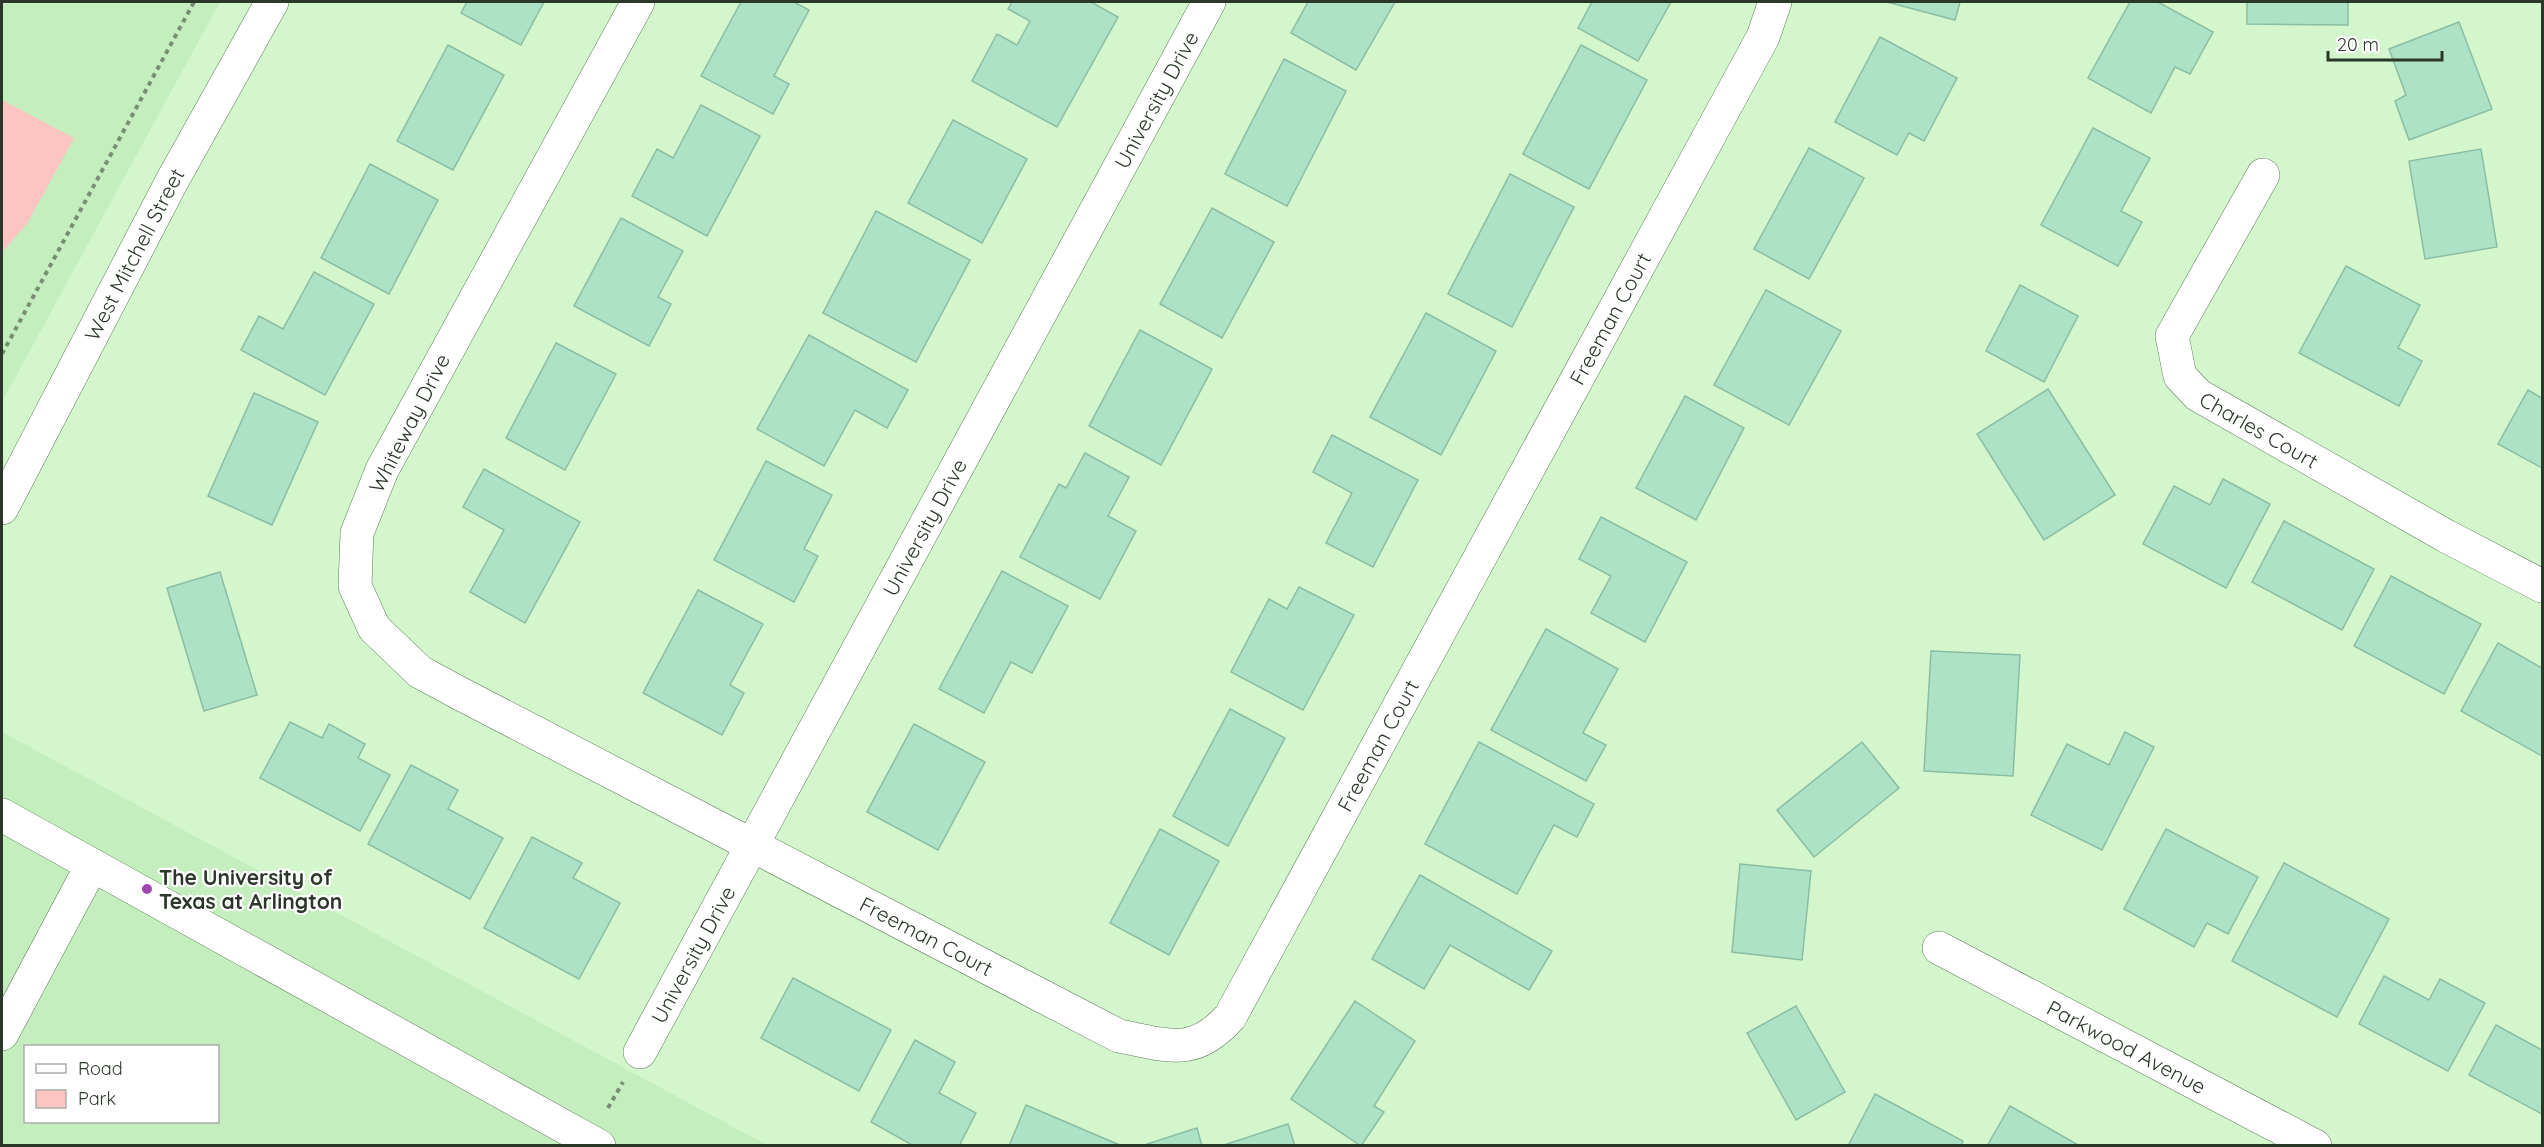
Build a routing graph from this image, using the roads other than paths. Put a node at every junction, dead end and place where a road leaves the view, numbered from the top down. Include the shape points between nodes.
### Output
1 (272, 2) edge
2 (638, 2) edge
3 (1209, 2) edge
4 (1775, 2) edge
5 (2263, 176) dead end
6 (2, 508) edge
7 (2542, 586) edge
8 (2, 815) edge
9 (753, 844) junction
10 (92, 865) junction
11 (1939, 948) dead end
12 (2, 1034) edge
13 (640, 1052) dead end
14 (599, 1146) edge
15 (2315, 1146) edge

1 - 6 street, West Mitchell Street via 172,181
2 - 9 street, Whiteway Drive via 382,470 357,534 355,586 374,628 420,672
3 - 9 street, University Drive
4 - 9 street, Freeman Court via 1763,37 1230,1017 1216,1032 1195,1044 1171,1046 1119,1036
5 - 7 street, Charles Court via 2172,336 2180,376 2198,395
8 - 10 street
9 - 13 street, University Drive
10 - 12 street
10 - 14 street
11 - 15 street, Parkwood Avenue

